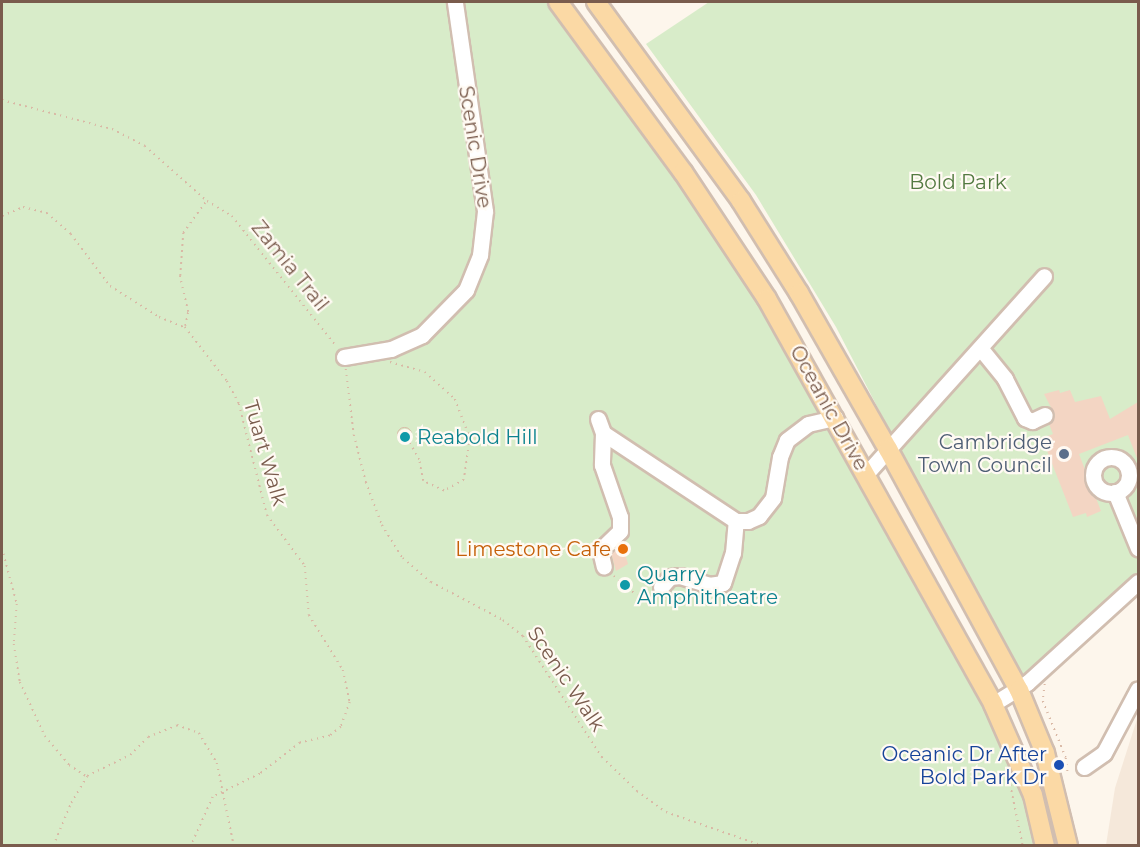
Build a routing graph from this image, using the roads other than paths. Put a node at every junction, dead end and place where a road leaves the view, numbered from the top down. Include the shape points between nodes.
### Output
1 (455, 2) edge
2 (558, 2) edge
3 (596, 2) edge
4 (1044, 276) dead end
5 (981, 349) junction
6 (344, 357) road end
7 (1045, 415) dead end
8 (835, 418) junction
9 (888, 449) junction
10 (866, 474) junction
11 (736, 521) junction
12 (1138, 527) edge
13 (1138, 548) edge
14 (604, 567) road end
15 (1138, 582) edge
16 (661, 587) dead end
17 (1138, 689) edge
18 (1019, 690) junction
19 (993, 704) junction
20 (1084, 767) dead end
21 (1045, 846) edge
22 (1068, 846) edge

1 - 6 street, Scenic Drive via 485,211 480,255 465,290 422,335 391,349
2 - 8 main road, Oceanic Drive via 719,224
3 - 9 main road, Oceanic Drive via 741,201 799,292
4 - 5 street
5 - 7 street via 1005,379 1025,418 1032,421
5 - 9 street
8 - 10 main road, Oceanic Drive
8 - 11 street via 808,424 788,440 767,509 748,521
9 - 10 street
9 - 18 main road, Oceanic Drive
10 - 19 main road, Oceanic Drive
11 - 14 street via 600,426 602,465 620,517 620,531 600,550
11 - 16 street via 733,553 723,583 709,585 680,576 670,577
12 - 13 street via 1119,490
15 - 18 street
17 - 20 street via 1104,753
18 - 19 street
18 - 22 main road, Oceanic Drive via 1045,753
19 - 21 main road, Oceanic Drive via 1033,795

